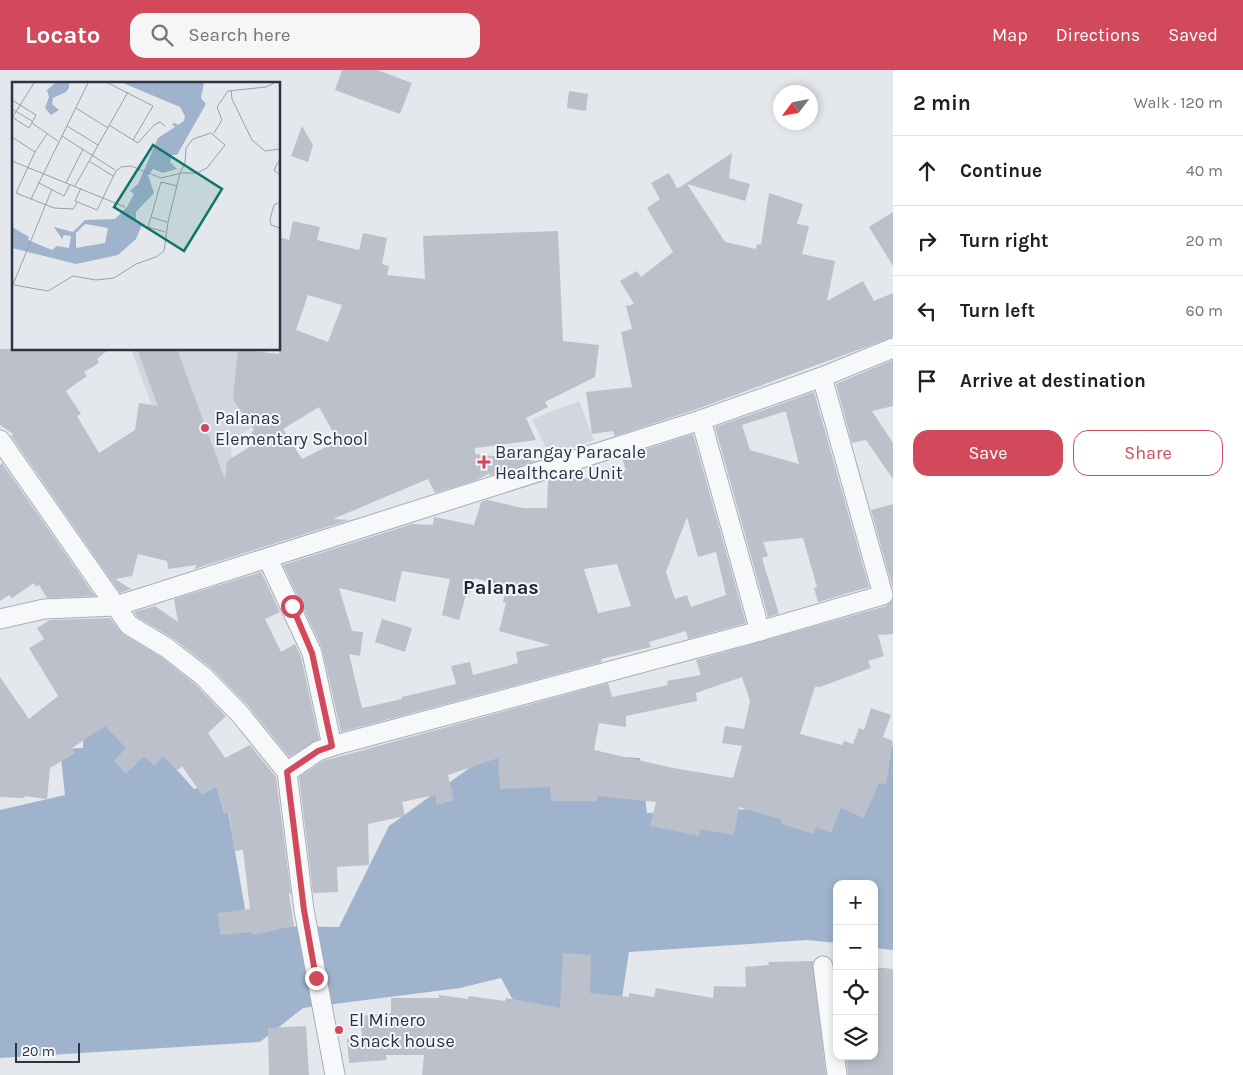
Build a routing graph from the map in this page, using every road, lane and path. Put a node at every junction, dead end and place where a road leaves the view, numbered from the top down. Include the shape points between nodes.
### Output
1 (893, 348) edge
2 (822, 377) junction
3 (701, 420) junction
4 (0, 440) edge
5 (268, 559) junction
6 (116, 606) junction
7 (0, 619) edge
8 (760, 631) junction
9 (332, 746) junction
10 (287, 772) junction
11 (823, 966) dead end
12 (335, 1075) edge
13 (837, 1075) edge

1 - 2 street
2 - 3 street
2 - 8 street via 883,595
3 - 5 street
3 - 8 street
4 - 6 street
5 - 6 street
5 - 9 street via 312,653
6 - 7 street via 44,610
6 - 10 street via 129,625 167,648 203,676 240,714
8 - 9 street
9 - 10 street via 318,751
10 - 12 street via 304,910
11 - 13 street

